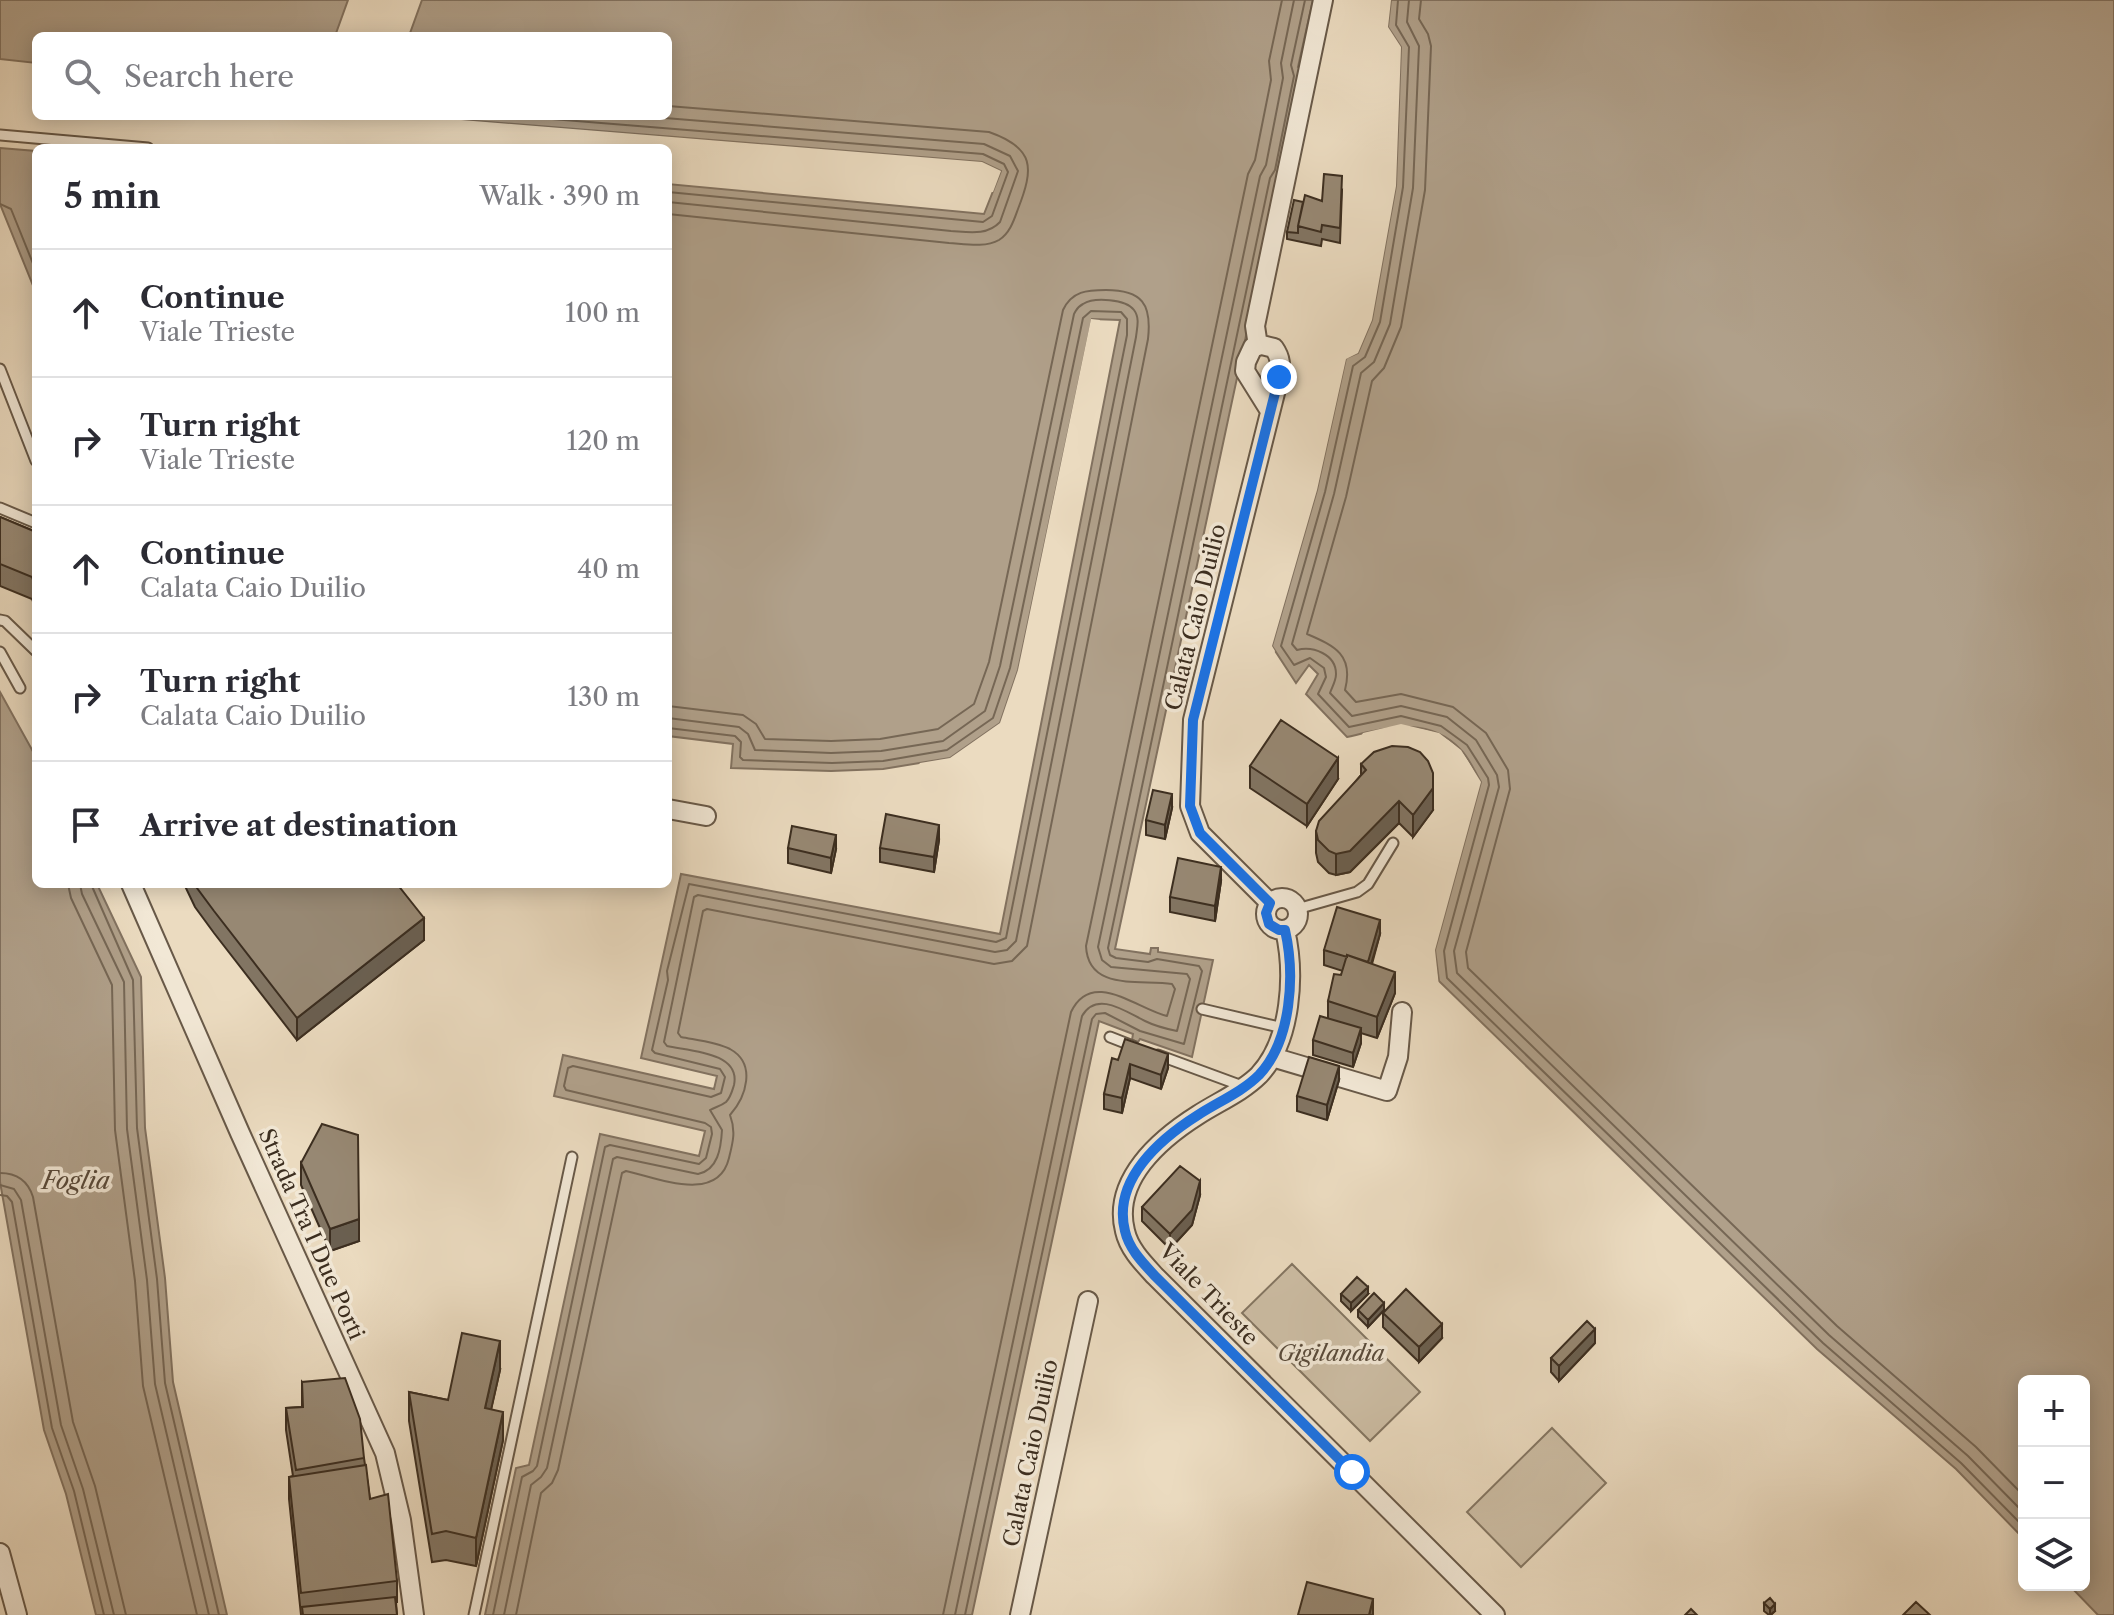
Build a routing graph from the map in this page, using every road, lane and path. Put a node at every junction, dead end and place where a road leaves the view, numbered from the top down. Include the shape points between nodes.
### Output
1 (1323, 0) edge
2 (0, 135) edge
3 (102, 144) edge
4 (1258, 346) junction
5 (0, 369) edge
6 (1270, 411) junction
7 (32, 451) edge
8 (0, 508) edge
9 (32, 521) edge
10 (0, 620) edge
11 (32, 647) edge
12 (0, 652) edge
13 (20, 688) dead end
14 (672, 810) edge
15 (706, 816) dead end
16 (1393, 843) dead end
17 (133, 888) edge
18 (1270, 903) junction
19 (1297, 909) junction
20 (1285, 930) junction
21 (1202, 1009) dead end
22 (1402, 1012) dead end
23 (1283, 1028) junction
24 (1110, 1037) dead end
25 (1137, 1047) edge
26 (1150, 1052) edge
27 (1272, 1057) junction
28 (1245, 1087) junction
29 (572, 1157) dead end
30 (1088, 1301) dead end
31 (0, 1553) edge
32 (17, 1615) edge
33 (414, 1615) edge
34 (474, 1615) edge
35 (1020, 1615) edge
36 (1495, 1615) edge

1 - 4 street via 1255,326
2 - 3 lane
4 - 6 street via 1249,354 1245,371
4 - 6 street, Calata Caio Duilio via 1274,348 1279,355 1281,368
5 - 7 lane
6 - 18 street, Calata Caio Duilio via 1193,720 1190,806 1200,833
8 - 9 lane
10 - 11 lane
12 - 13 lane
14 - 15 street
16 - 19 lane via 1368,884 1357,892
17 - 33 street, Strada Tra I Due Porti via 385,1453
18 - 19 street via 1285,898
18 - 20 street, Viale Trieste via 1269,924
19 - 20 street via 1297,920
20 - 23 street, Viale Trieste via 1290,995
21 - 23 lane
22 - 27 street via 1398,1057 1387,1091
23 - 27 street, Viale Trieste
24 - 25 lane
26 - 28 lane
27 - 28 street, Viale Trieste
28 - 36 street, Viale Trieste via 1166,1137 1141,1163 1127,1190 1125,1232 1155,1276
29 - 34 lane
30 - 35 street, Calata Caio Duilio
31 - 32 street

